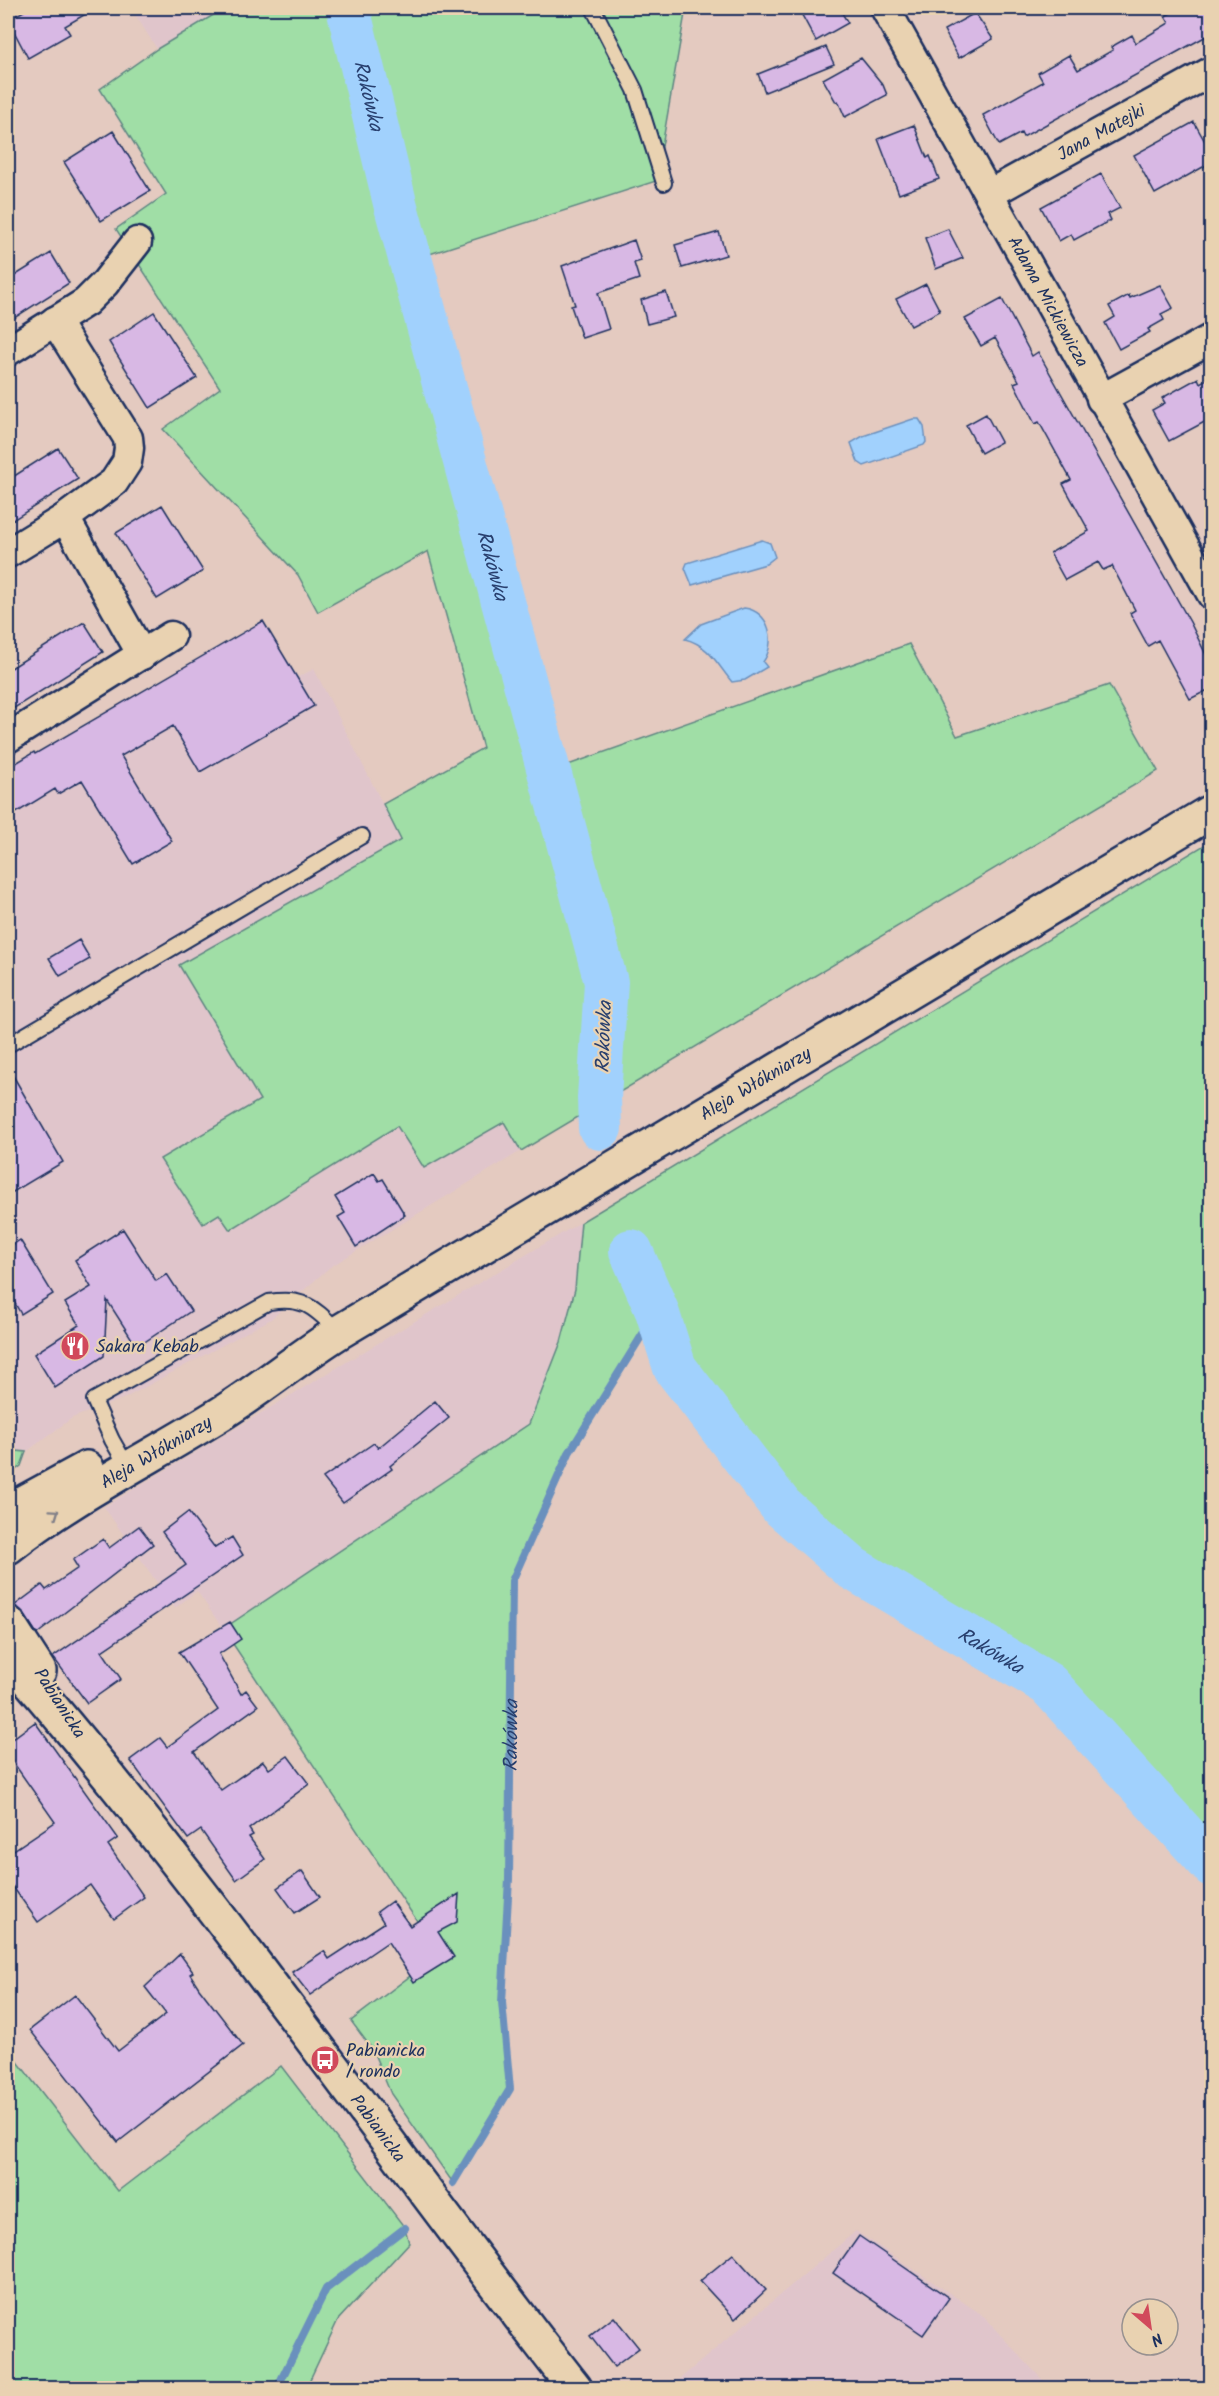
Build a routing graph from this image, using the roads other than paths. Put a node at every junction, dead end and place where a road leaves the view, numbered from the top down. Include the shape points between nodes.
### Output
1 (593, 8) edge
2 (885, 8) edge
3 (1212, 70) edge
4 (664, 183) dead end
5 (989, 194) junction
6 (137, 242) dead end
7 (55, 321) junction
8 (1212, 338) edge
9 (8, 351) edge
10 (1101, 399) junction
11 (65, 518) junction
12 (8, 553) edge
13 (1210, 588) edge
14 (171, 636) dead end
15 (142, 655) junction
16 (8, 738) edge
17 (1212, 810) edge
18 (362, 836) dead end
19 (8, 1045) edge
20 (339, 1332) junction
21 (123, 1460) junction
22 (8, 1511) edge
23 (8, 1547) edge
24 (8, 1623) edge
25 (8, 1656) edge
26 (92, 1753) junction
27 (575, 2388) edge

1 - 4 lane via 635,90
2 - 5 street, Adama Mickiewicza
3 - 5 street, Jana Matejki
5 - 10 street, Adama Mickiewicza
6 - 7 street via 86,302
7 - 9 street
7 - 11 street via 128,438 129,448 127,462 114,482
8 - 10 street
10 - 13 street, Adama Mickiewicza
11 - 12 street
11 - 15 street
14 - 15 street
15 - 16 street
17 - 20 main road, Aleja Włókniarzy
18 - 19 lane
20 - 21 main road, Aleja Włókniarzy via 223,1412
20 - 21 lane via 308,1305 269,1302 94,1400
21 - 22 main road, Aleja Włókniarzy
23 -> 21 main road, Aleja Włókniarzy
24 - 26 main road, Pabianicka
25 - 26 main road, Pabianicka
26 - 27 main road, Pabianicka

